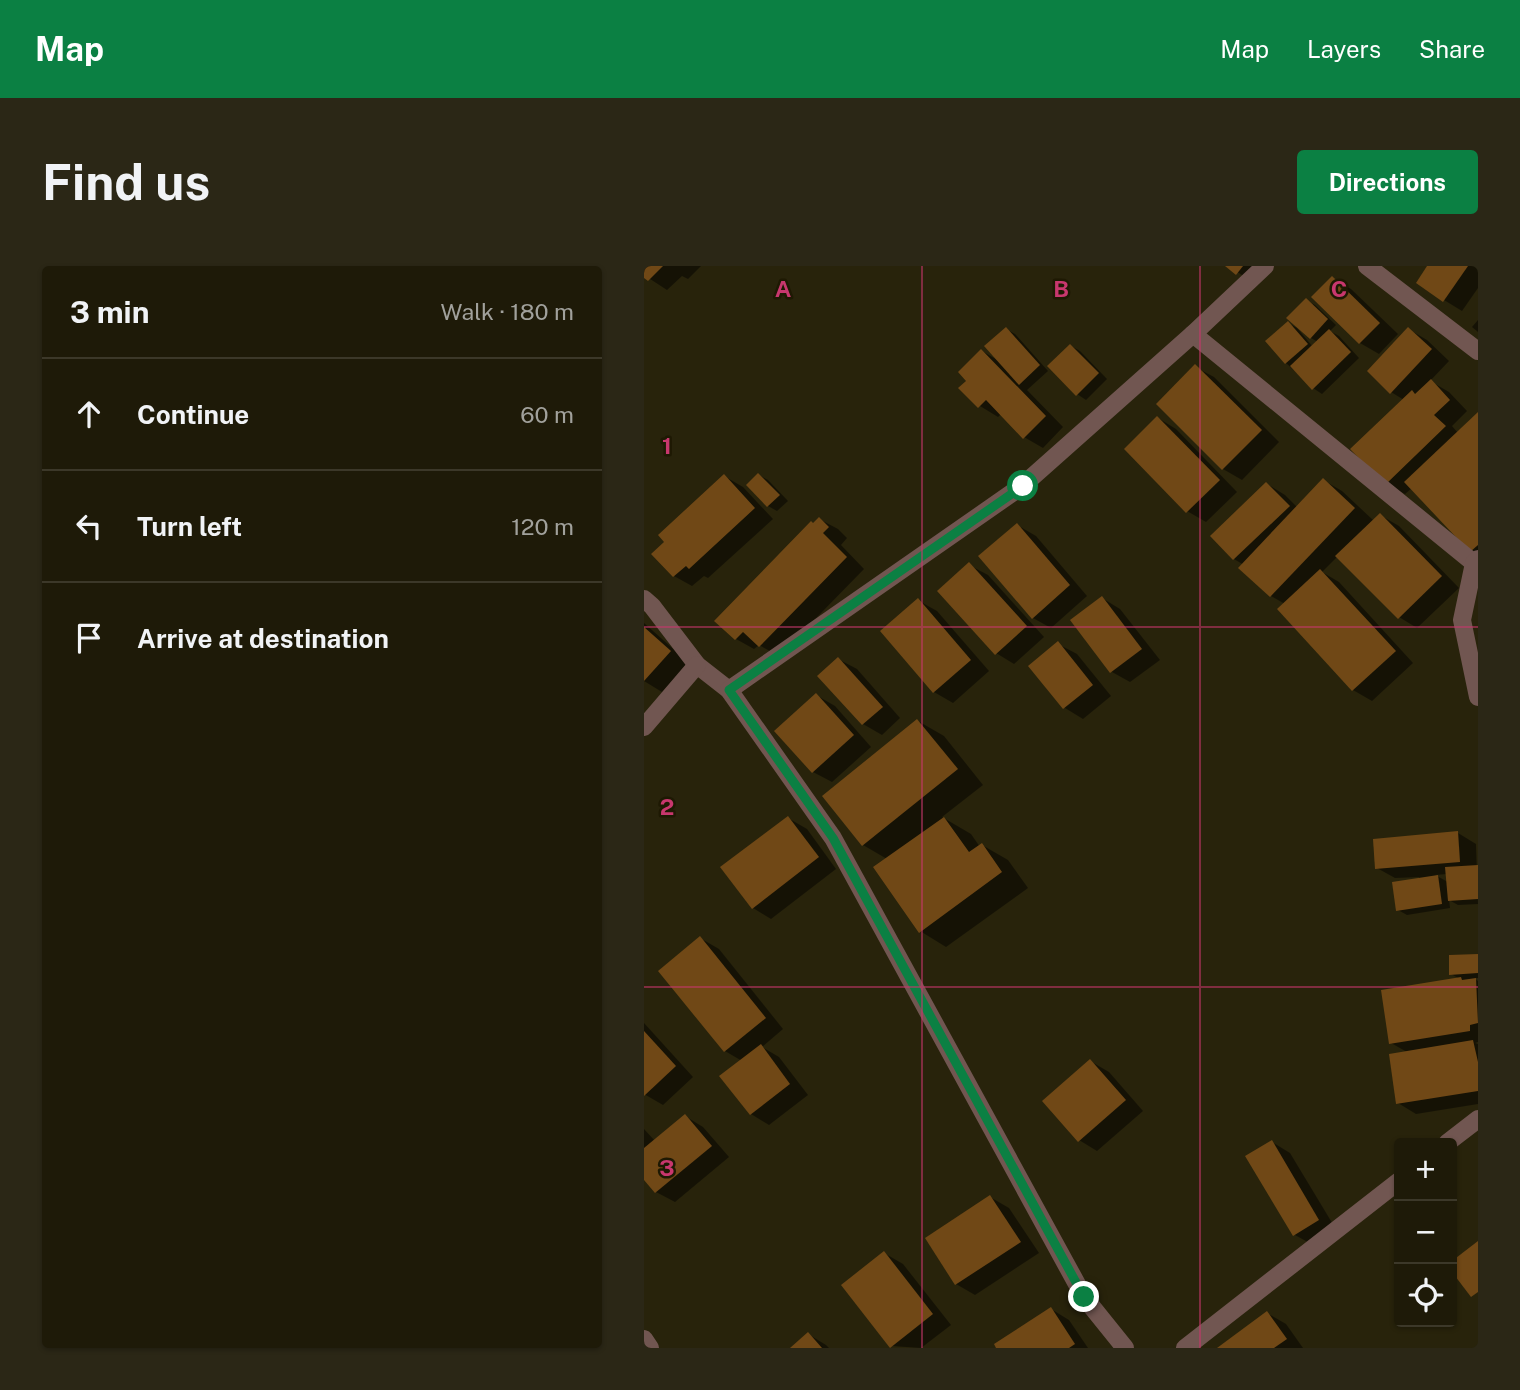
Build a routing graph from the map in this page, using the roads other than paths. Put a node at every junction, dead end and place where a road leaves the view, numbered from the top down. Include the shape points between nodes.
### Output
1 (1265, 266) edge
2 (1367, 266) edge
3 (1193, 334) junction
4 (1478, 351) edge
5 (1476, 561) edge
6 (644, 599) edge
7 (697, 665) junction
8 (729, 690) junction
9 (1478, 697) edge
10 (644, 727) edge
11 (1478, 1119) edge
12 (1453, 1138) edge
13 (1394, 1185) edge
14 (644, 1339) edge
15 (650, 1348) edge
16 (1125, 1348) edge
17 (1185, 1348) edge

1 - 3 street
2 - 4 street
3 - 5 street
3 - 8 street via 1023,486
5 - 9 street via 1462,620
6 - 7 street
7 - 8 street
7 - 10 street
8 - 16 street via 833,838 1084,1297
11 - 12 street
13 - 17 street
14 - 15 street

